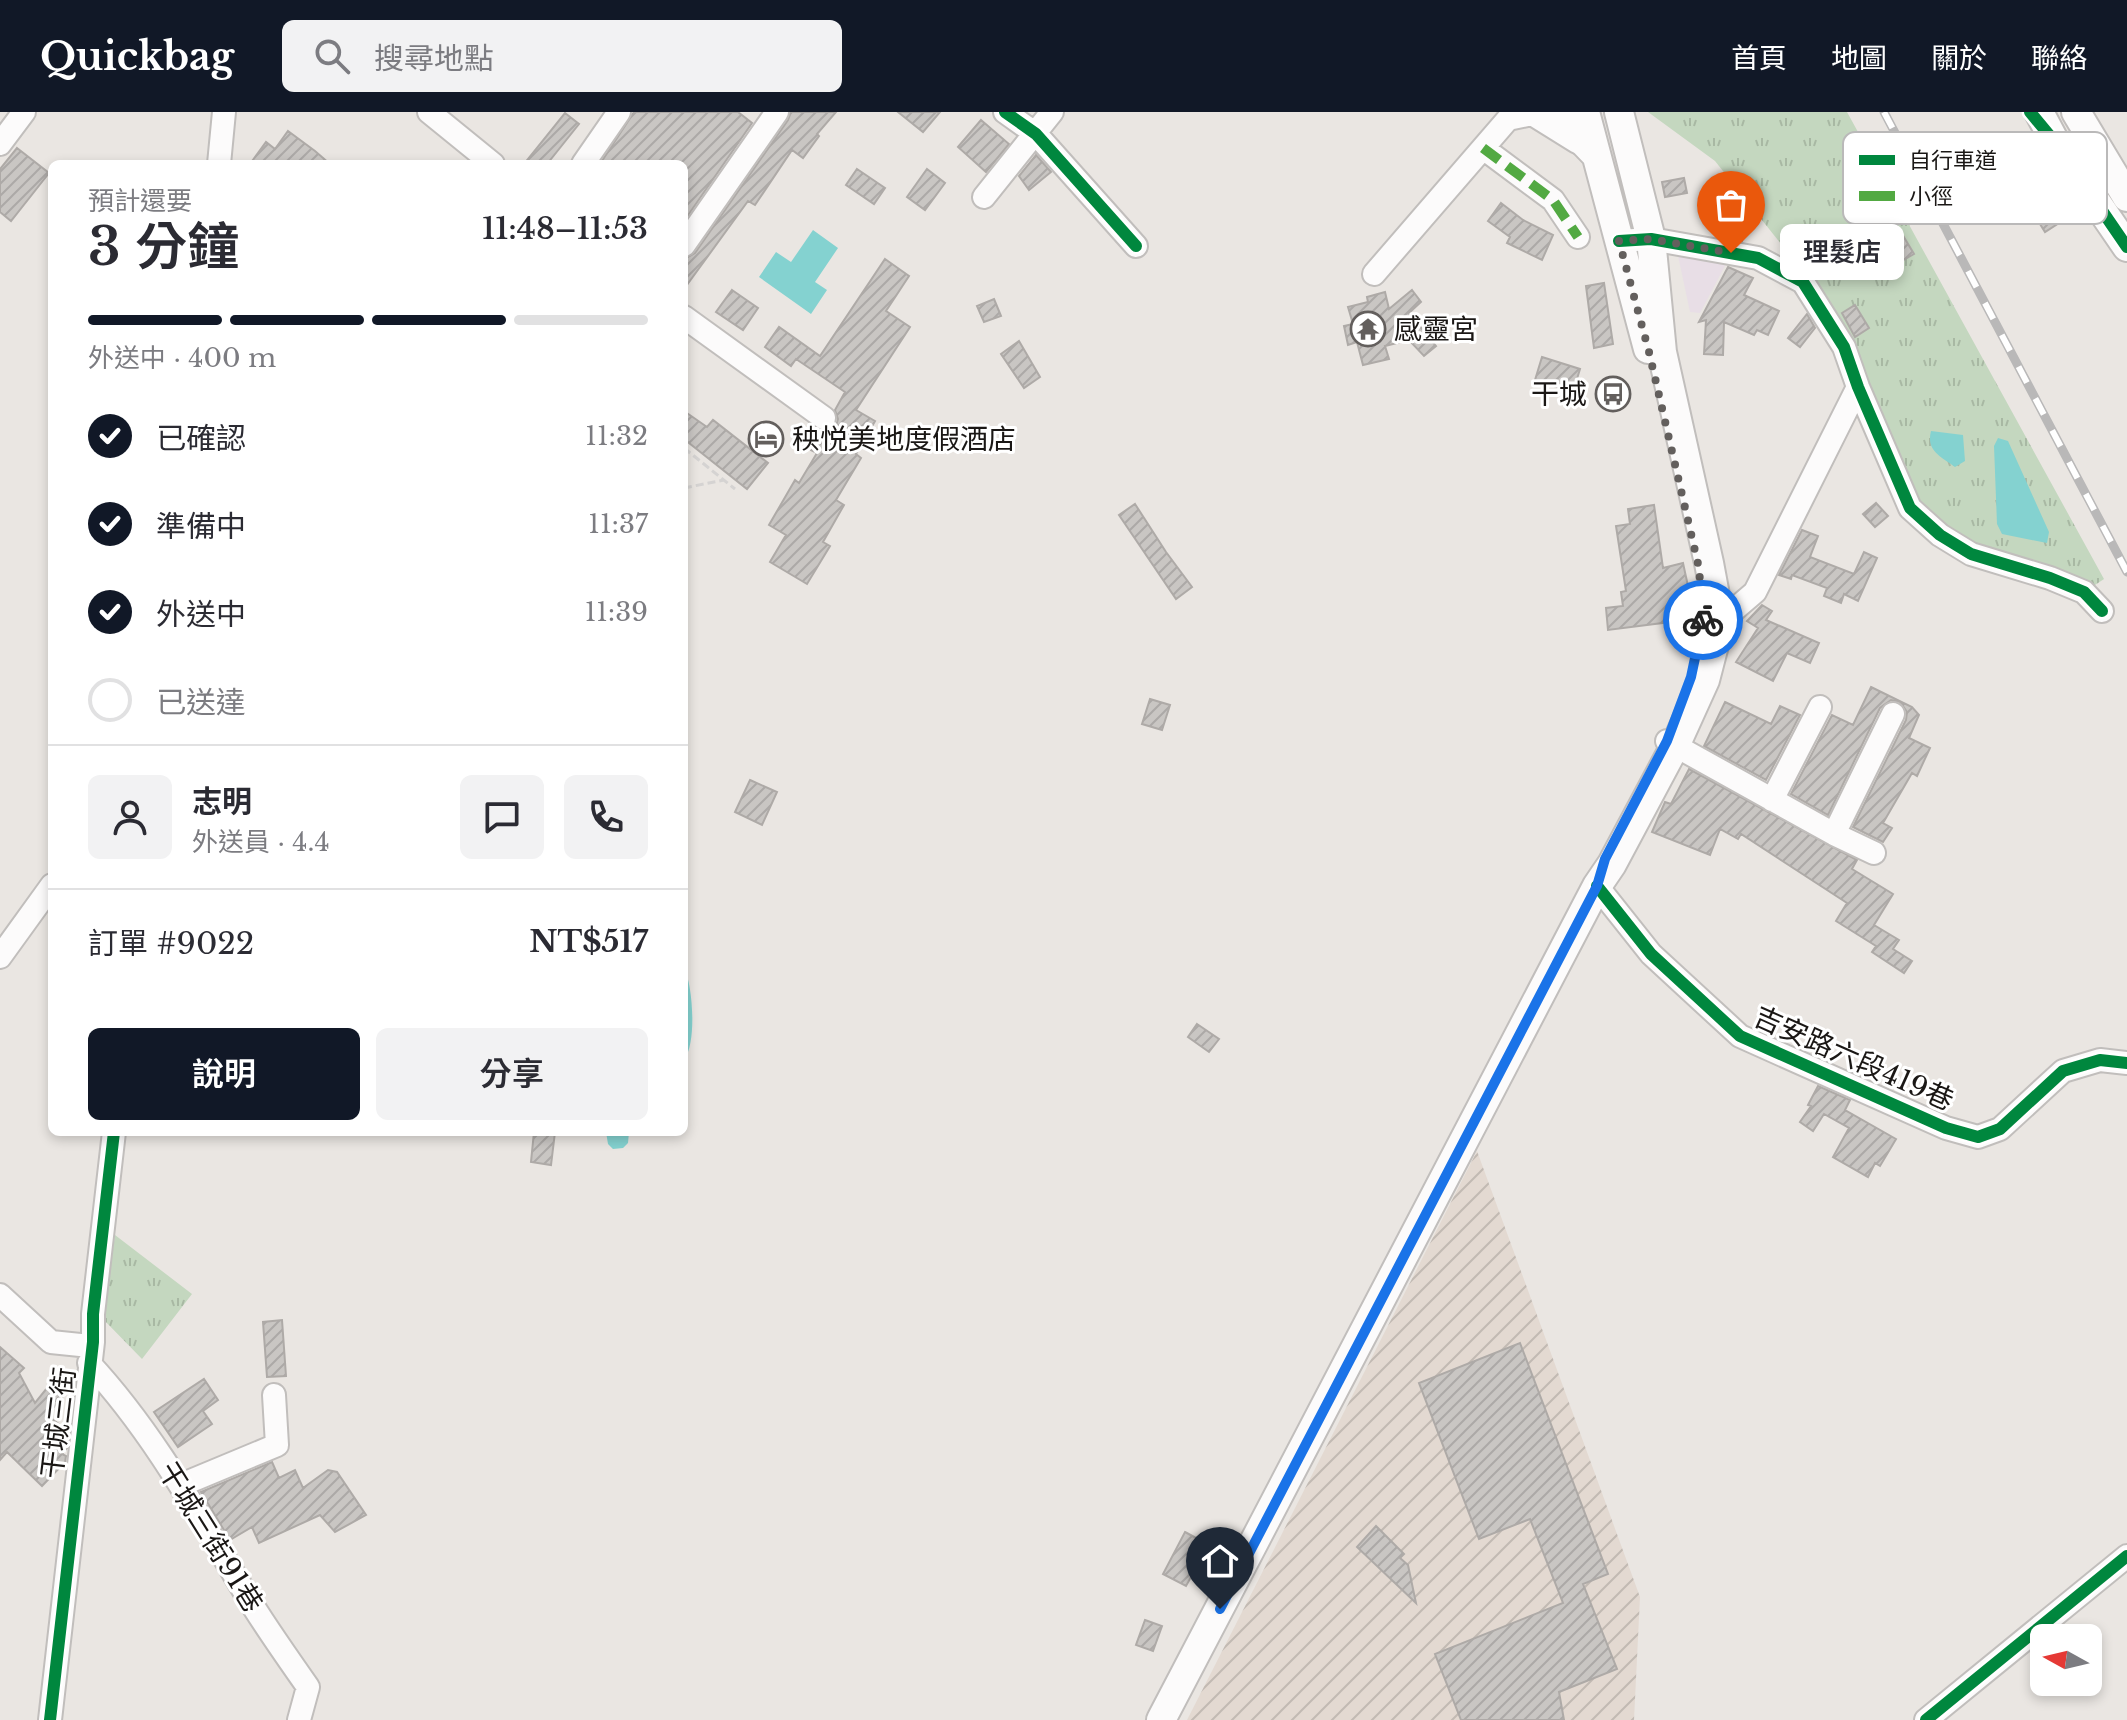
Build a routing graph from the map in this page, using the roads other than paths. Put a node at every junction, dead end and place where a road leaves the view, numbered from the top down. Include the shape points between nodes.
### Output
1 (24, 112) edge
2 (224, 112) edge
3 (429, 112) edge
4 (619, 112) edge
5 (777, 112) edge
6 (1005, 112) edge
7 (1052, 112) edge
8 (1562, 112) edge
9 (1585, 112) edge
10 (2030, 112) edge
11 (2039, 112) edge
12 (1532, 113) edge
13 (1621, 117) edge
14 (2047, 132) edge
15 (2050, 132) edge
16 (1036, 134) junction
17 (0, 144) edge
18 (1483, 148) junction
19 (1595, 154) junction
20 (219, 160) edge
21 (488, 160) edge
22 (586, 160) edge
23 (2107, 163) edge
24 (984, 197) dead end
25 (2127, 197) edge
26 (2107, 218) edge
27 (1578, 237) dead end
28 (688, 239) edge
29 (1651, 239) junction
30 (1619, 241) junction
31 (1136, 246) dead end
32 (2127, 247) edge
33 (1374, 274) dead end
34 (688, 320) edge
35 (1858, 387) junction
36 (824, 418) dead end
37 (2102, 611) dead end
38 (1712, 623) junction
39 (1820, 707) dead end
40 (1893, 714) dead end
41 (1671, 742) junction
42 (1772, 800) junction
43 (1834, 834) junction
44 (1874, 853) dead end
45 (1597, 886) junction
46 (48, 891) edge
47 (0, 957) edge
48 (2127, 1063) edge
49 (114, 1136) edge
50 (0, 1295) edge
51 (91, 1352) junction
52 (274, 1395) dead end
53 (181, 1485) junction
54 (2127, 1556) edge
55 (50, 1720) edge
56 (299, 1720) edge
57 (1161, 1720) edge
58 (1926, 1720) edge

1 - 17 street
2 - 20 street
3 - 21 street
4 - 22 street
5 - 28 street
6 - 16 street
7 - 16 street
8 - 19 main road via 1567,125
9 - 19 main road
10 - 14 main road
11 - 15 main road
12 - 18 street via 1508,119
12 - 19 street
13 - 29 main road
16 - 24 street
16 - 31 street
18 - 27 street via 1553,200
18 - 33 street
19 - 30 main road
23 - 25 main road
26 - 32 main road
29 - 30 street
29 - 35 street via 1758,258 1803,282 1844,347
29 - 38 main road via 1662,352
30 - 38 main road
34 - 36 street
35 - 37 street via 1910,508 1971,554 2084,592
35 - 38 street via 1755,592
38 - 41 main road via 1705,680
39 - 42 street
40 - 43 street
41 - 42 street
41 - 45 main road
42 - 43 street
43 - 44 street
45 - 48 street, 吉安路六段419巷 via 1651,954 1740,1036 1946,1128 1978,1137 2000,1129 2063,1071 2100,1060
45 - 57 main road
46 - 47 street
49 - 51 street, 干城三街
50 - 51 street via 51,1342 90,1346
51 - 53 street, 干城三街91巷
51 - 55 street, 干城三街
52 - 53 street via 277,1445
53 - 56 street, 干城三街91巷 via 308,1687
54 - 58 street

